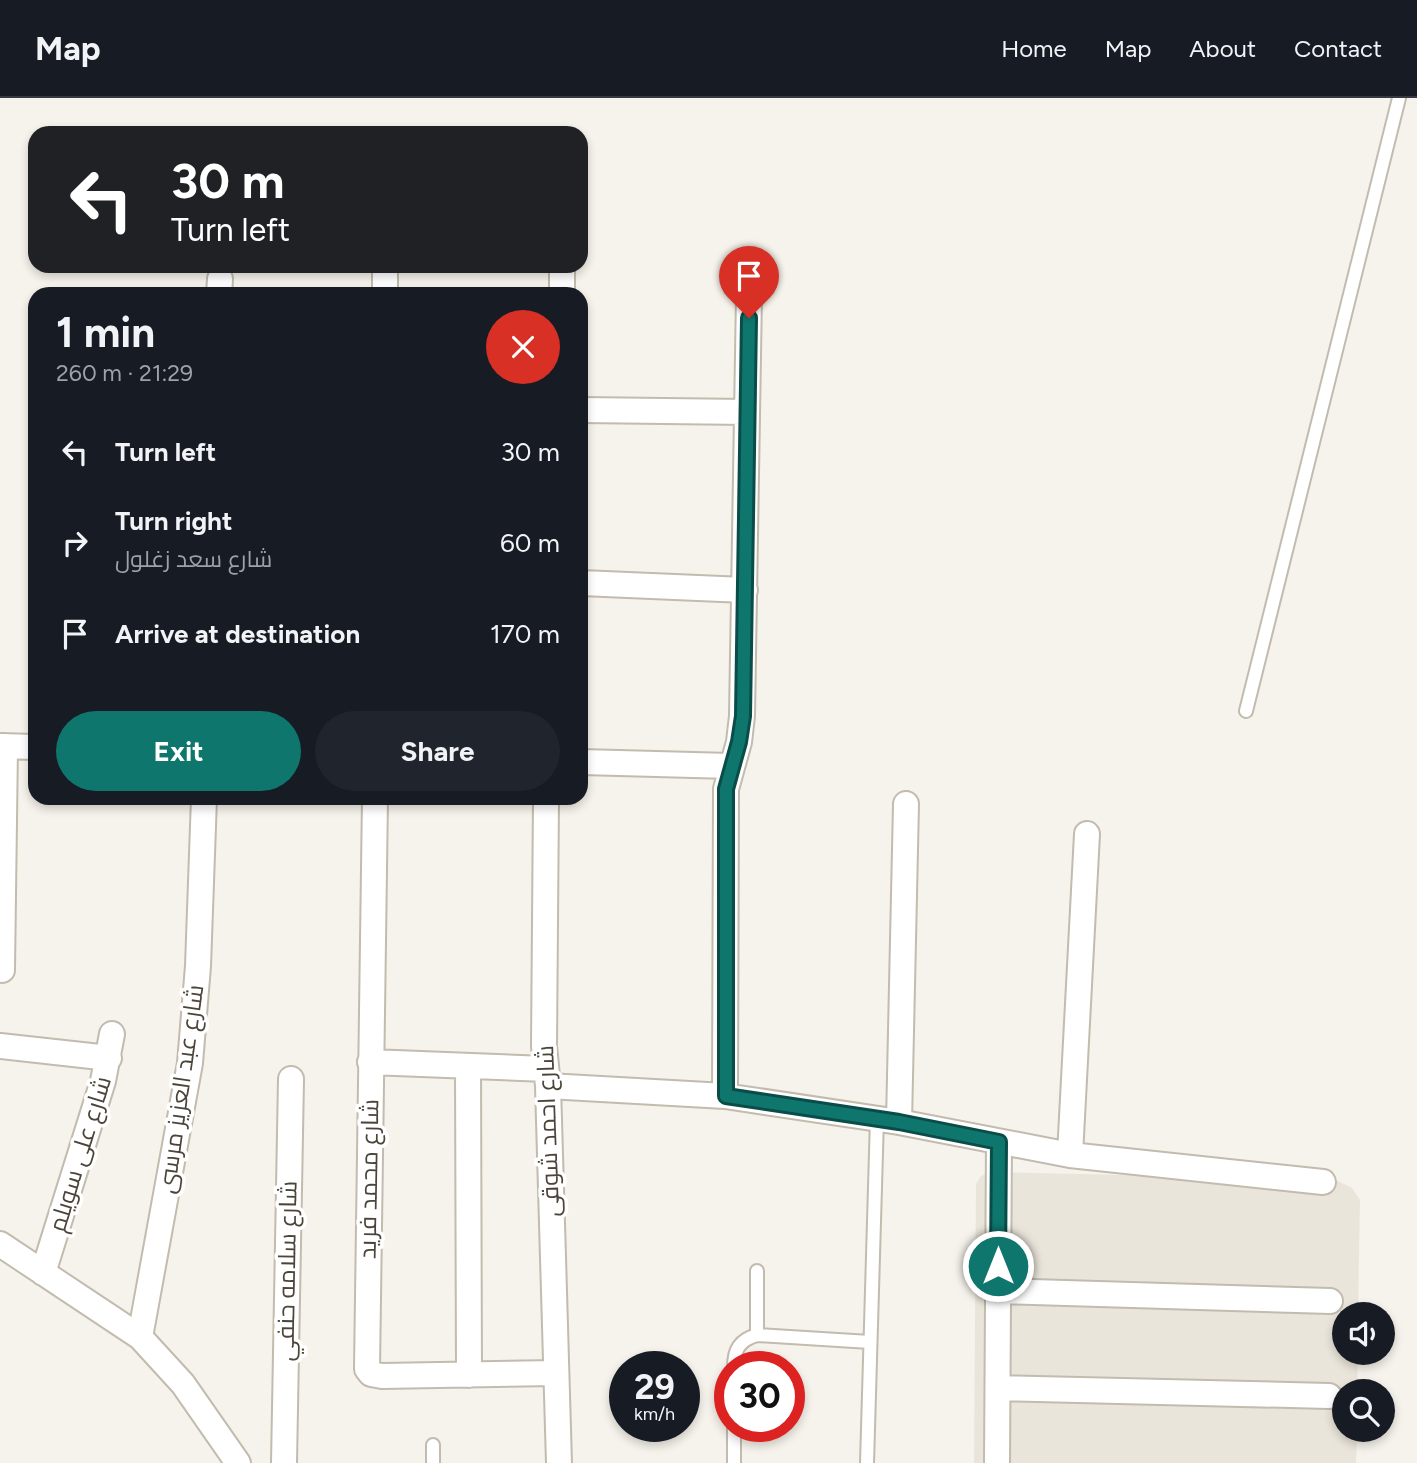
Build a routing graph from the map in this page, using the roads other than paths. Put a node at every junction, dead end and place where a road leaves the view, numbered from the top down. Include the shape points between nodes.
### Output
1 (1399, 98) edge
2 (749, 295) dead end
3 (588, 410) edge
4 (747, 412) junction
5 (588, 583) edge
6 (745, 590) junction
7 (1246, 711) dead end
8 (2, 746) edge
9 (28, 747) edge
10 (588, 762) edge
11 (731, 766) junction
12 (906, 804) dead end
13 (204, 805) edge
14 (375, 805) edge
15 (546, 805) edge
16 (1087, 834) dead end
17 (2, 970) dead end
18 (0, 1046) edge
19 (370, 1062) junction
20 (468, 1066) junction
21 (547, 1077) junction
22 (291, 1079) dead end
23 (726, 1096) junction
24 (888, 1120) junction
25 (999, 1142) junction
26 (1070, 1155) junction
27 (1323, 1181) dead end
28 (0, 1244) edge
29 (757, 1271) dead end
30 (43, 1273) junction
31 (998, 1291) junction
32 (1329, 1301) dead end
33 (757, 1335) junction
34 (140, 1337) junction
35 (870, 1342) junction
36 (735, 1351) edge
37 (556, 1373) junction
38 (469, 1375) junction
39 (998, 1388) junction
40 (1329, 1396) dead end
41 (734, 1442) edge
42 (433, 1445) dead end
43 (238, 1463) edge
44 (284, 1463) edge
45 (433, 1463) edge
46 (559, 1463) edge
47 (734, 1463) edge
48 (867, 1463) edge
49 (997, 1463) edge

1 - 7 lane
2 - 4 street
3 - 4 street
4 - 6 street
5 - 6 street
6 - 11 street via 743,716
8 - 9 street
8 - 17 street
10 - 11 street
11 - 23 street via 726,789
12 - 24 street
13 - 34 street, شارع عبد العزيز مرسى via 194,1030
14 - 19 street, شارع محمد فريد
15 - 21 street, شارع احمد شوقى
16 - 26 street
18 - 30 street, شارع على سويلم via 110,1046
19 - 20 street
19 - 38 street, شارع محمد فريد via 367,1369 382,1376
20 - 21 street
20 - 38 street
21 - 23 street
21 - 37 street, شارع احمد شوقى
22 - 44 street, شارع سلامه حنفي
23 - 24 street
24 - 25 street
24 - 35 lane
25 - 26 street
25 - 31 street
26 - 27 street
28 - 30 street
29 - 33 lane
30 - 34 street
31 - 32 street
31 - 39 street
33 - 35 lane
33 - 36 lane via 748,1337
34 - 43 street via 183,1384
35 - 48 lane
37 - 38 street, شارع محمد فريد
37 - 46 street, شارع احمد شوقى
39 - 40 street
39 - 49 street
41 - 47 lane
42 - 45 lane

